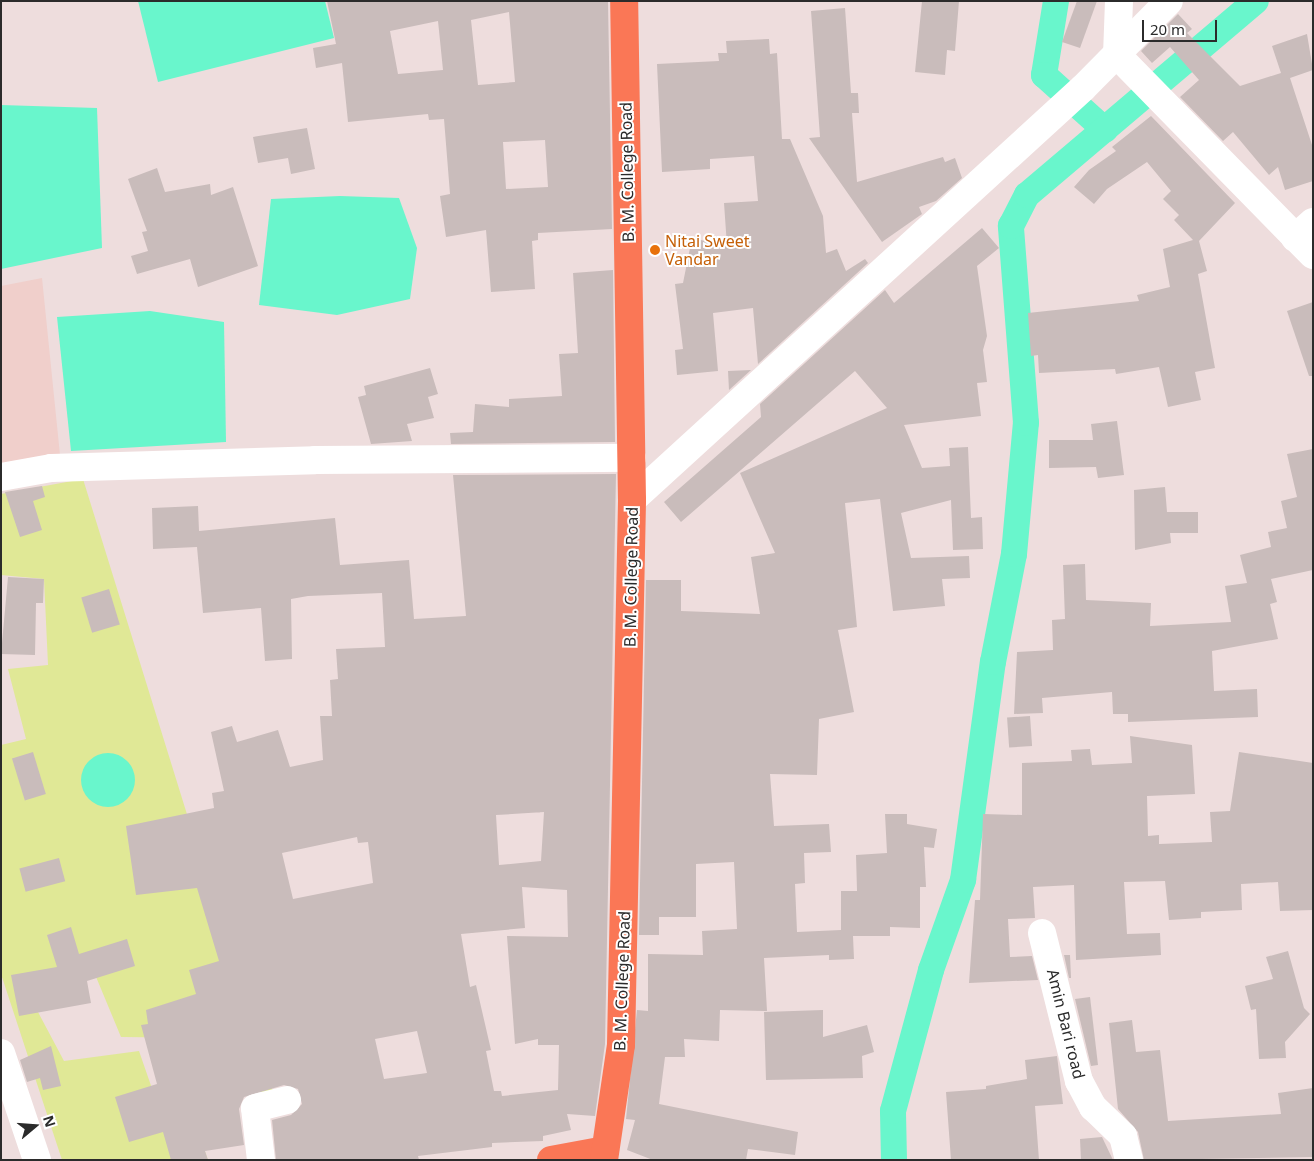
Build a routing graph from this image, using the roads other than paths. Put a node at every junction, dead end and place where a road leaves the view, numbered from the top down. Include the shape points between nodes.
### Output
1 (624, 1) edge
2 (1119, 1) edge
3 (1168, 1) edge
4 (1123, 63) junction
5 (1307, 238) edge
6 (632, 458) junction
7 (1, 477) edge
8 (632, 500) junction
9 (1042, 934) dead end
10 (1, 1053) edge
11 (287, 1100) dead end
12 (605, 1155) edge
13 (37, 1160) edge
14 (261, 1160) edge
15 (551, 1160) edge
16 (1129, 1160) edge

1 - 6 main road, B. M. College Road
2 - 4 street
3 - 4 street
4 - 5 street
4 - 8 street via 1083,88
6 - 7 street via 208,463 51,468
6 - 8 main road, B. M. College Road
8 - 12 main road, B. M. College Road via 621,1045
9 - 16 street, Amin Bari road via 1079,1081 1093,1107 1123,1136
10 - 13 street
11 - 14 street via 255,1108
12 - 15 main road

